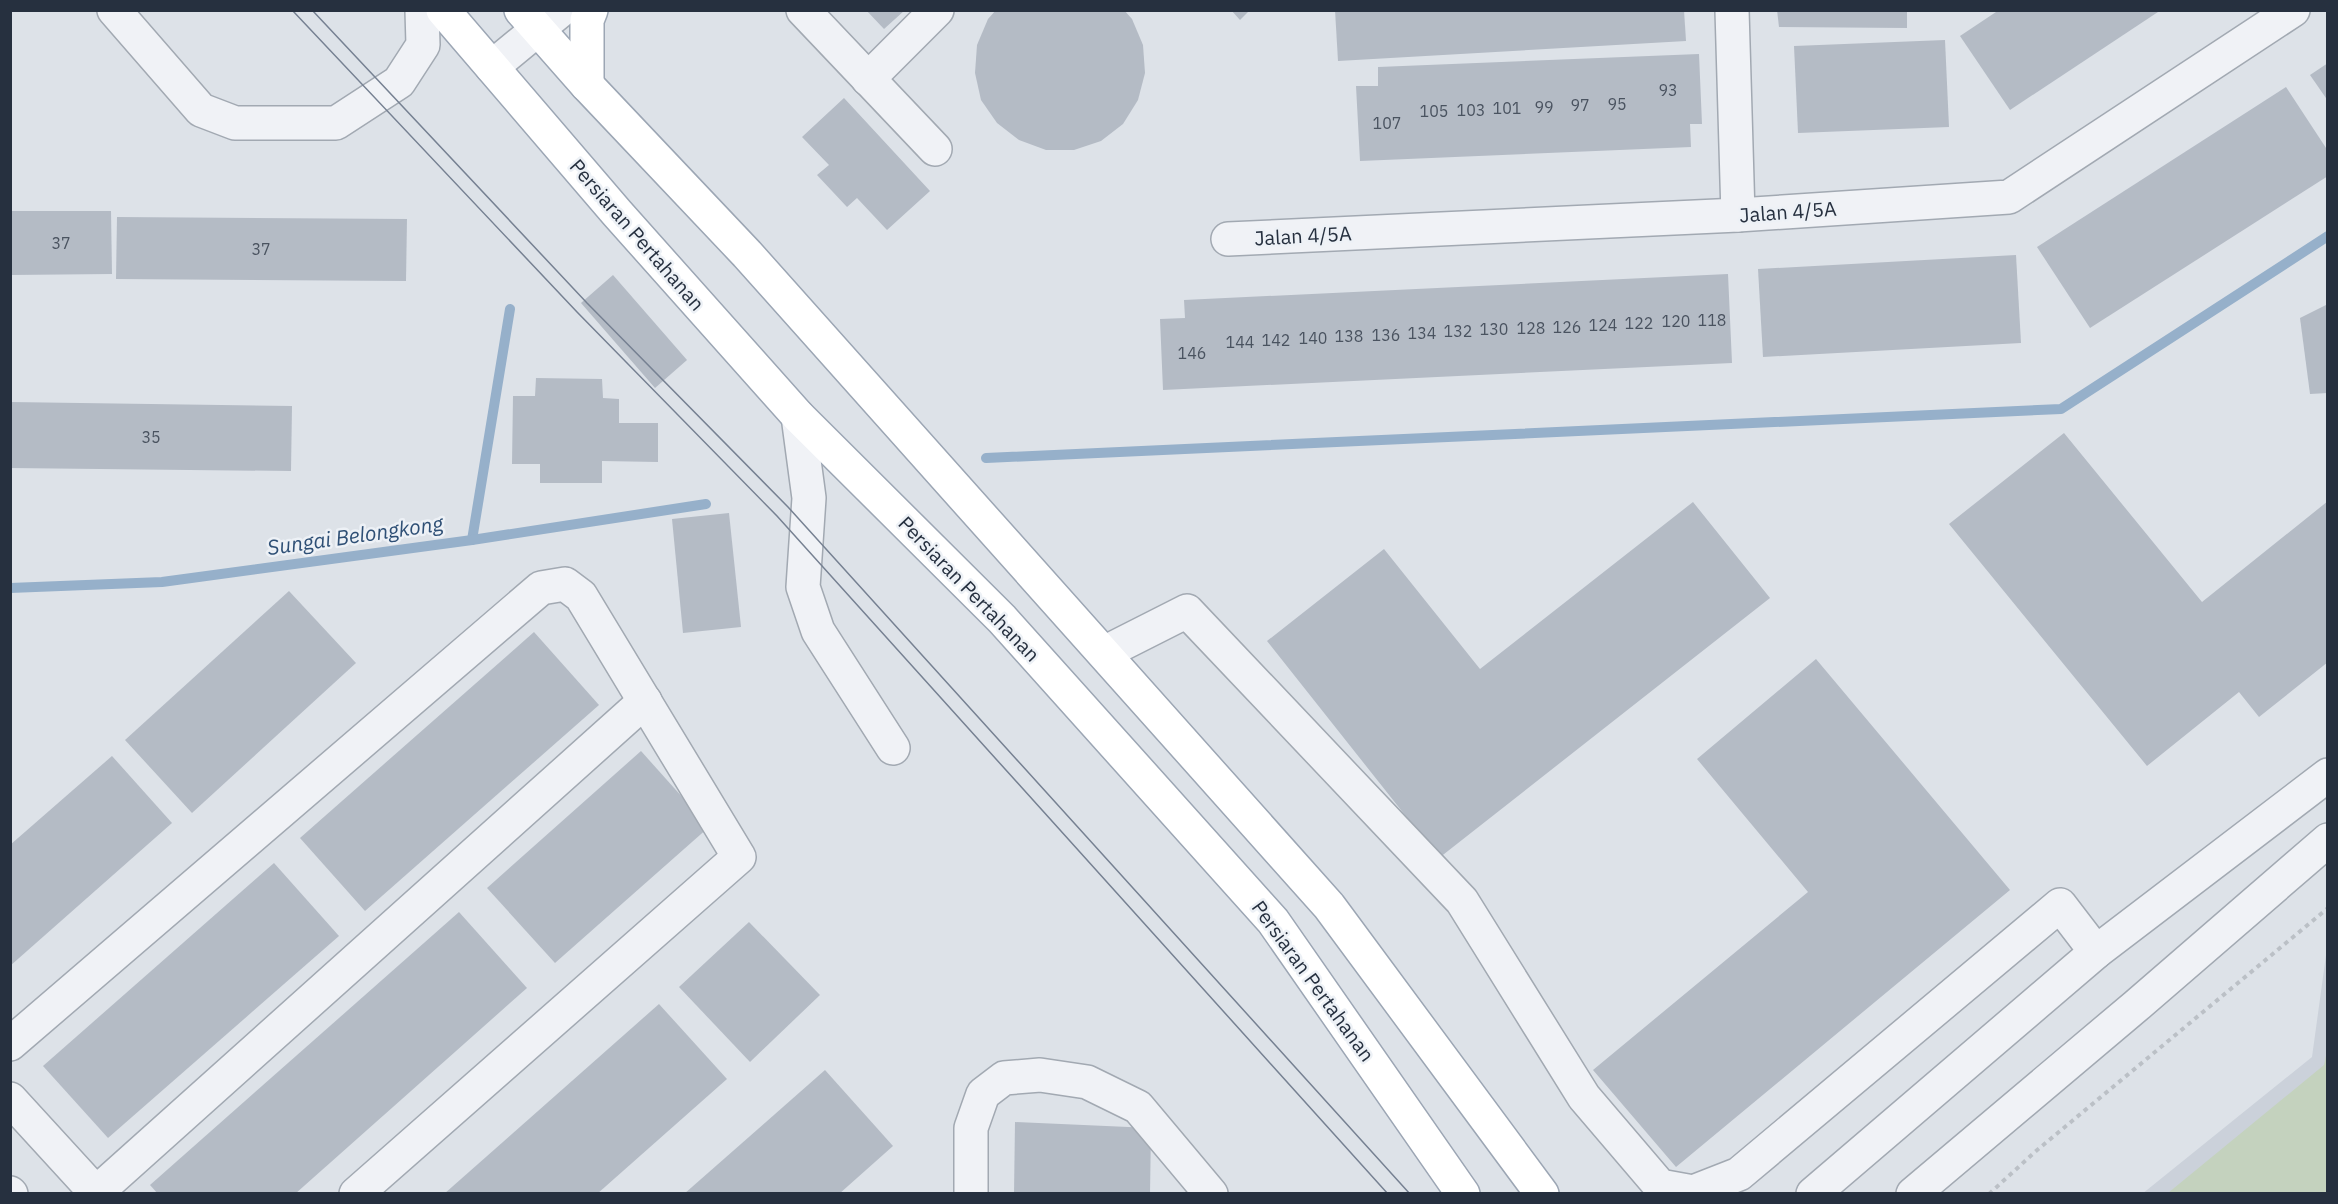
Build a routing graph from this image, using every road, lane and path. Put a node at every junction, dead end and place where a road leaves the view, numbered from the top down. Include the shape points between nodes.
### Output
1 (114, 10) edge
2 (422, 10) edge
3 (443, 10) edge
4 (591, 10) edge
5 (803, 10) edge
6 (937, 10) edge
7 (1732, 10) edge
8 (2293, 10) edge
9 (540, 17) edge
10 (492, 67) junction
11 (868, 79) junction
12 (587, 85) junction
13 (935, 149) dead end
14 (1738, 215) junction
15 (1228, 239) dead end
16 (798, 416) junction
17 (1104, 653) junction
18 (645, 701) junction
19 (892, 748) dead end
20 (2328, 775) edge
21 (2328, 840) edge
22 (2328, 908) edge
23 (2096, 952) junction
24 (10, 1044) edge
25 (10, 1099) edge
26 (96, 1193) edge
27 (356, 1194) edge
28 (971, 1194) edge
29 (1211, 1194) edge
30 (1463, 1194) edge
31 (1542, 1194) edge
32 (1813, 1194) edge
33 (1913, 1194) edge
34 (1989, 1194) edge

1 - 2 street via 201,110 235,123 336,123 399,82 423,45
3 - 10 main road, Persiaran Pertahanan
4 - 12 main road via 587,20
5 - 11 street
6 - 11 street
7 - 14 street
8 - 14 street, Jalan 4/5A via 2009,198
9 - 10 street
9 - 12 main road
10 - 16 main road, Persiaran Pertahanan
11 - 13 street
12 - 17 main road via 747,254
14 - 15 street, Jalan 4/5A
16 - 19 street via 809,498 803,587 818,631
16 - 30 main road, Persiaran Pertahanan via 1002,619 1273,921
17 - 23 street via 1187,610 1462,901 1584,1097 1660,1186 1693,1191 1739,1174 2060,905
17 - 31 main road via 1329,906
18 - 24 street via 581,596 566,584 541,588
18 - 26 street
18 - 27 street via 739,857
20 - 23 street
21 - 33 street
22 - 34 path
23 - 32 street
25 - 26 street
28 - 29 street via 971,1128 982,1094 1004,1078 1040,1075 1087,1082 1138,1107

